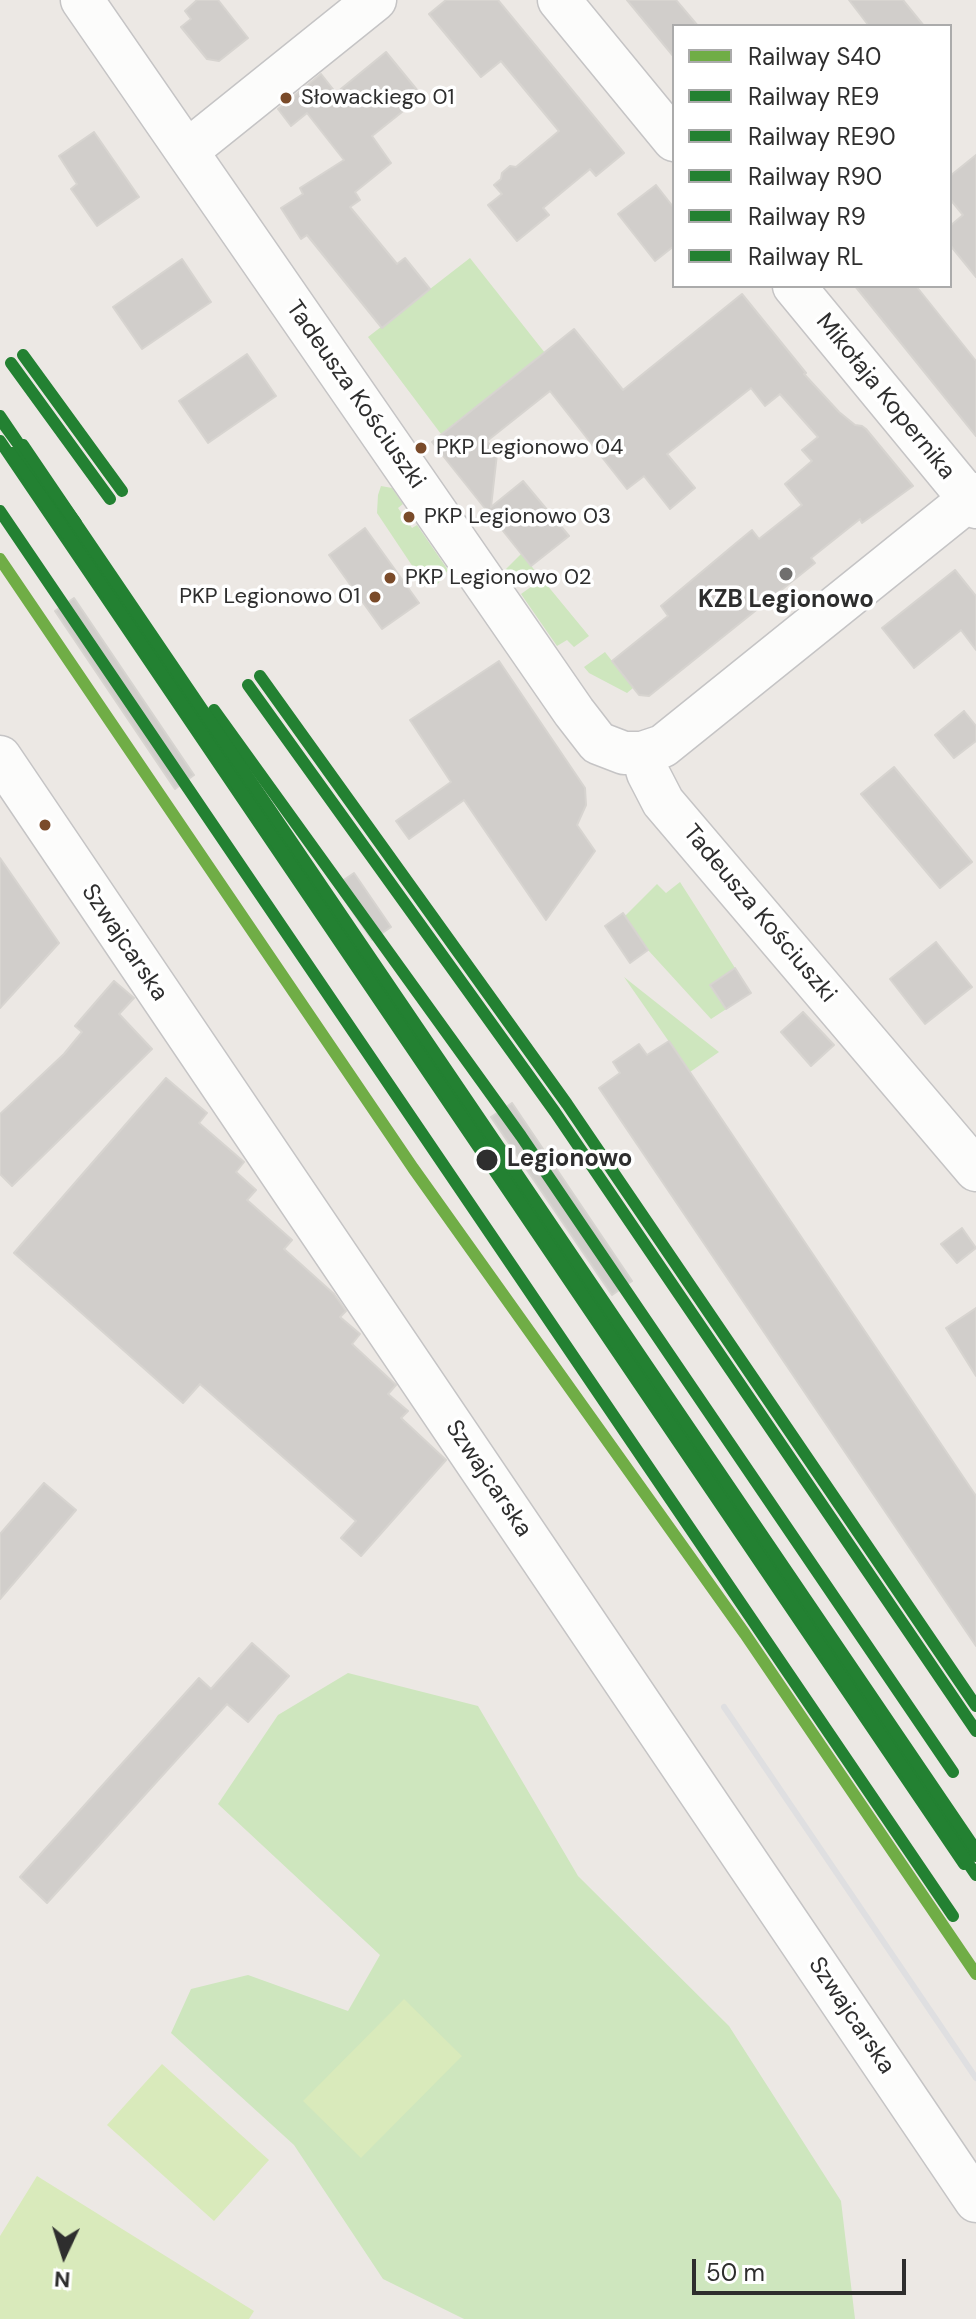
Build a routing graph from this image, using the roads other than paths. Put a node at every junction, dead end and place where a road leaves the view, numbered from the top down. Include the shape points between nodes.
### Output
1 (82, 0) edge
2 (375, 0) edge
3 (559, 0) edge
4 (672, 138) edge
5 (187, 151) junction
6 (796, 288) edge
7 (974, 500) edge
8 (642, 753) junction
9 (0, 757) edge
10 (976, 1170) edge
11 (976, 2201) edge

1 - 5 street, Tadeusza Kościuszki
2 - 5 street
3 - 4 street
5 - 8 street, Tadeusza Kościuszki via 583,725 604,746
6 - 7 street, Mikołaja Kopernika
7 - 8 street via 677,735
8 - 10 street, Tadeusza Kościuszki via 663,802
9 - 11 street, Szwajcarska

